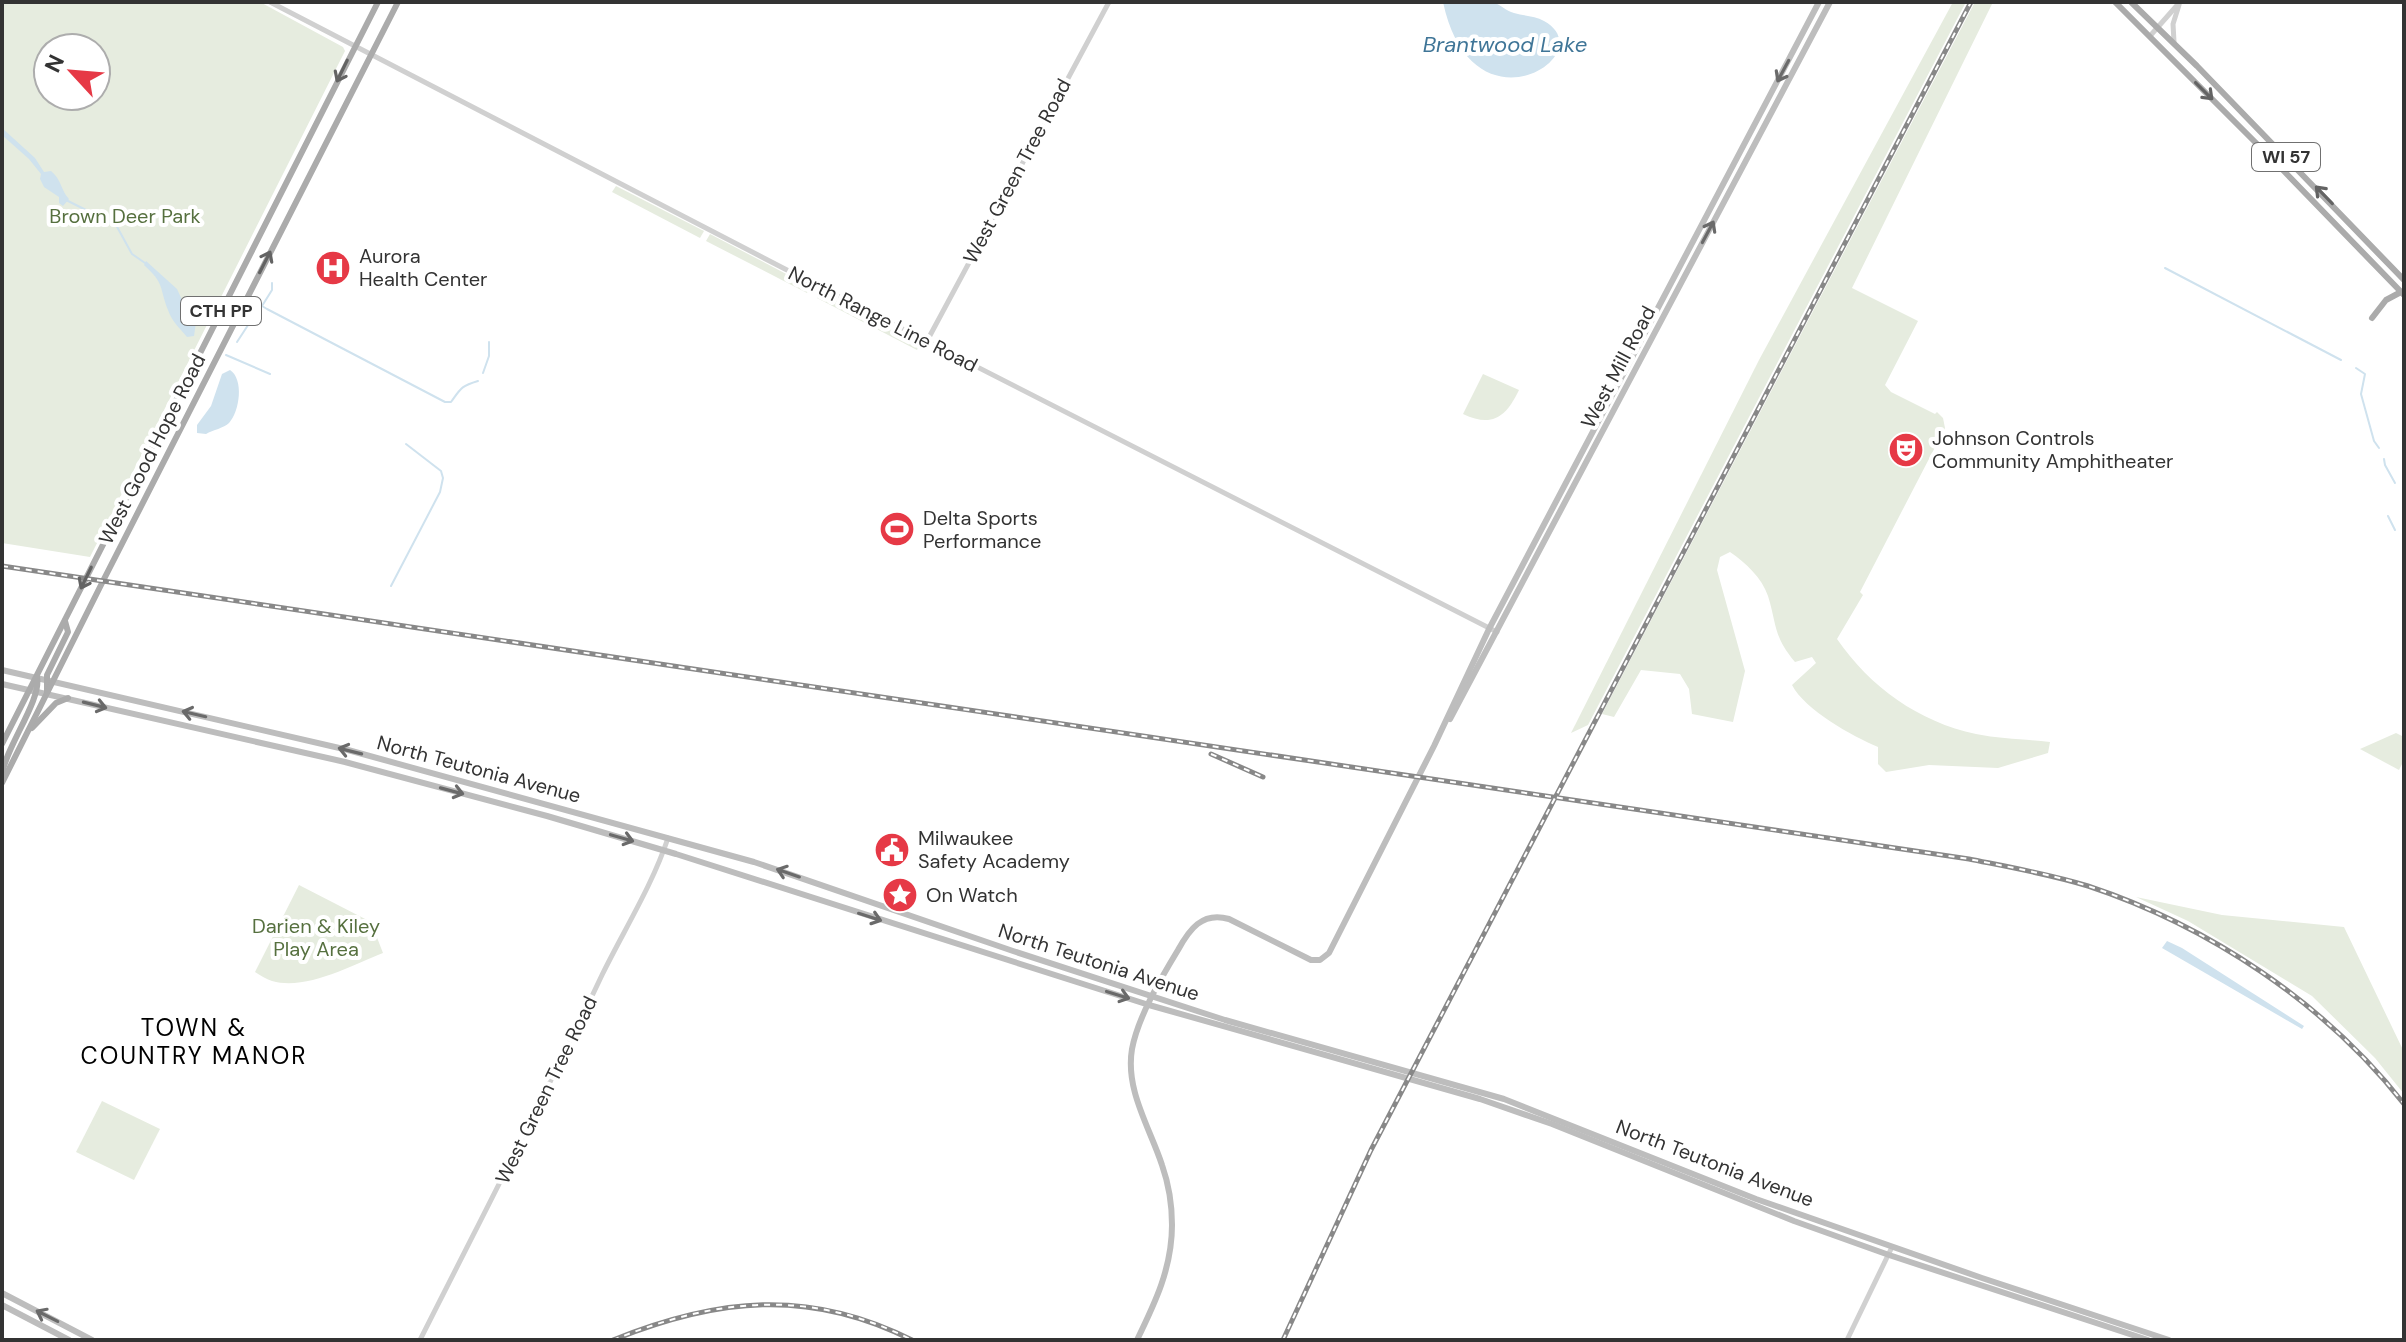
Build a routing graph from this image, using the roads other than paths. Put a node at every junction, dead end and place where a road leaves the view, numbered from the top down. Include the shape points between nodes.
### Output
1 (270, 2) edge
2 (378, 2) edge
3 (398, 2) edge
4 (1109, 2) edge
5 (1819, 2) edge
6 (1830, 2) edge
7 (2115, 2) edge
8 (2131, 2) edge
9 (2180, 2) edge
10 (2159, 27) junction
11 (2150, 36) junction
12 (2174, 43) junction
13 (355, 45) junction
14 (371, 54) junction
15 (2354, 226) junction
16 (2361, 234) junction
17 (2345, 235) junction
18 (2352, 243) junction
19 (2404, 280) edge
20 (2402, 293) edge
21 (2372, 318) dead end
22 (927, 341) junction
23 (65, 621) junction
24 (1489, 629) junction
25 (1497, 632) junction
26 (2, 670) edge
27 (36, 677) junction
28 (50, 680) junction
29 (2, 684) edge
30 (33, 690) junction
31 (47, 693) junction
32 (68, 698) junction
33 (27, 733) junction
34 (2, 744) edge
35 (1434, 746) junction
36 (2, 774) edge
37 (2, 783) edge
38 (668, 838) junction
39 (664, 850) junction
40 (1154, 996) junction
41 (1149, 1005) junction
42 (1438, 1084) junction
43 (1892, 1247) junction
44 (1889, 1255) junction
45 (2, 1293) edge
46 (2, 1305) edge
47 (69, 1340) edge
48 (92, 1340) edge
49 (420, 1340) edge
50 (1137, 1340) edge
51 (1847, 1340) edge
52 (2148, 1340) edge
53 (2169, 1340) edge

1 - 13 street, North Range Line Road
2 - 13 main road, West Good Hope Road / CTH PP
3 - 14 main road, West Good Hope Road / CTH PP
4 - 22 street, West Green Tree Road
5 -> 24 main road, West Mill Road
25 -> 6 main road, West Mill Road
7 - 11 main road, WI 57
8 - 10 main road, WI 57
9 - 10 street
9 - 12 street
10 - 11 street
10 - 12 main road, WI 57
11 -> 17 main road, WI 57
15 -> 12 main road, WI 57
13 - 14 street, North Range Line Road
13 -> 23 main road, West Good Hope Road / CTH PP
14 - 22 street, North Range Line Road
28 -> 14 main road, West Good Hope Road / CTH PP
15 - 16 main road, WI 57
15 - 17 main road
16 - 18 main road
16 - 19 main road, WI 57
17 - 18 main road, WI 57
18 - 20 main road, WI 57
20 - 21 main road via 2386,300
22 - 24 street, North Range Line Road
23 - 27 main road, West Good Hope Road / CTH PP
23 - 28 main road via 68,632
24 - 25 street, North Range Line Road
24 - 35 main road, West Mill Road
25 - 35 main road, West Mill Road
26 - 27 main road, North Teutonia Avenue
27 - 28 main road, North Teutonia Avenue
27 - 30 main road
28 - 31 main road
38 -> 28 main road, North Teutonia Avenue via 348,750
29 - 30 main road, North Teutonia Avenue
30 - 31 main road, North Teutonia Avenue
30 - 34 main road
30 - 36 main road
31 - 32 main road, North Teutonia Avenue
31 - 33 main road
32 - 33 main road
32 -> 39 main road, North Teutonia Avenue via 345,762
33 - 37 main road
35 - 40 main road, West Mill Road via 1324,957 1311,960 1229,919 1208,918 1188,932
38 - 39 street, West Green Tree Road
40 -> 38 main road, North Teutonia Avenue
39 -> 41 main road, North Teutonia Avenue
39 - 49 street, West Green Tree Road
40 - 41 main road, West Mill Road
40 - 42 main road, North Teutonia Avenue
41 - 42 main road, North Teutonia Avenue
41 - 50 main road, West Mill Road via 1132,1049 1132,1079 1167,1180 1172,1229 1163,1283
42 - 43 main road, North Teutonia Avenue via 1528,1108
42 - 44 main road, North Teutonia Avenue
43 - 44 street
43 - 53 main road, North Teutonia Avenue
44 - 51 street
44 - 52 main road, North Teutonia Avenue
48 -> 45 main road
46 - 47 main road

